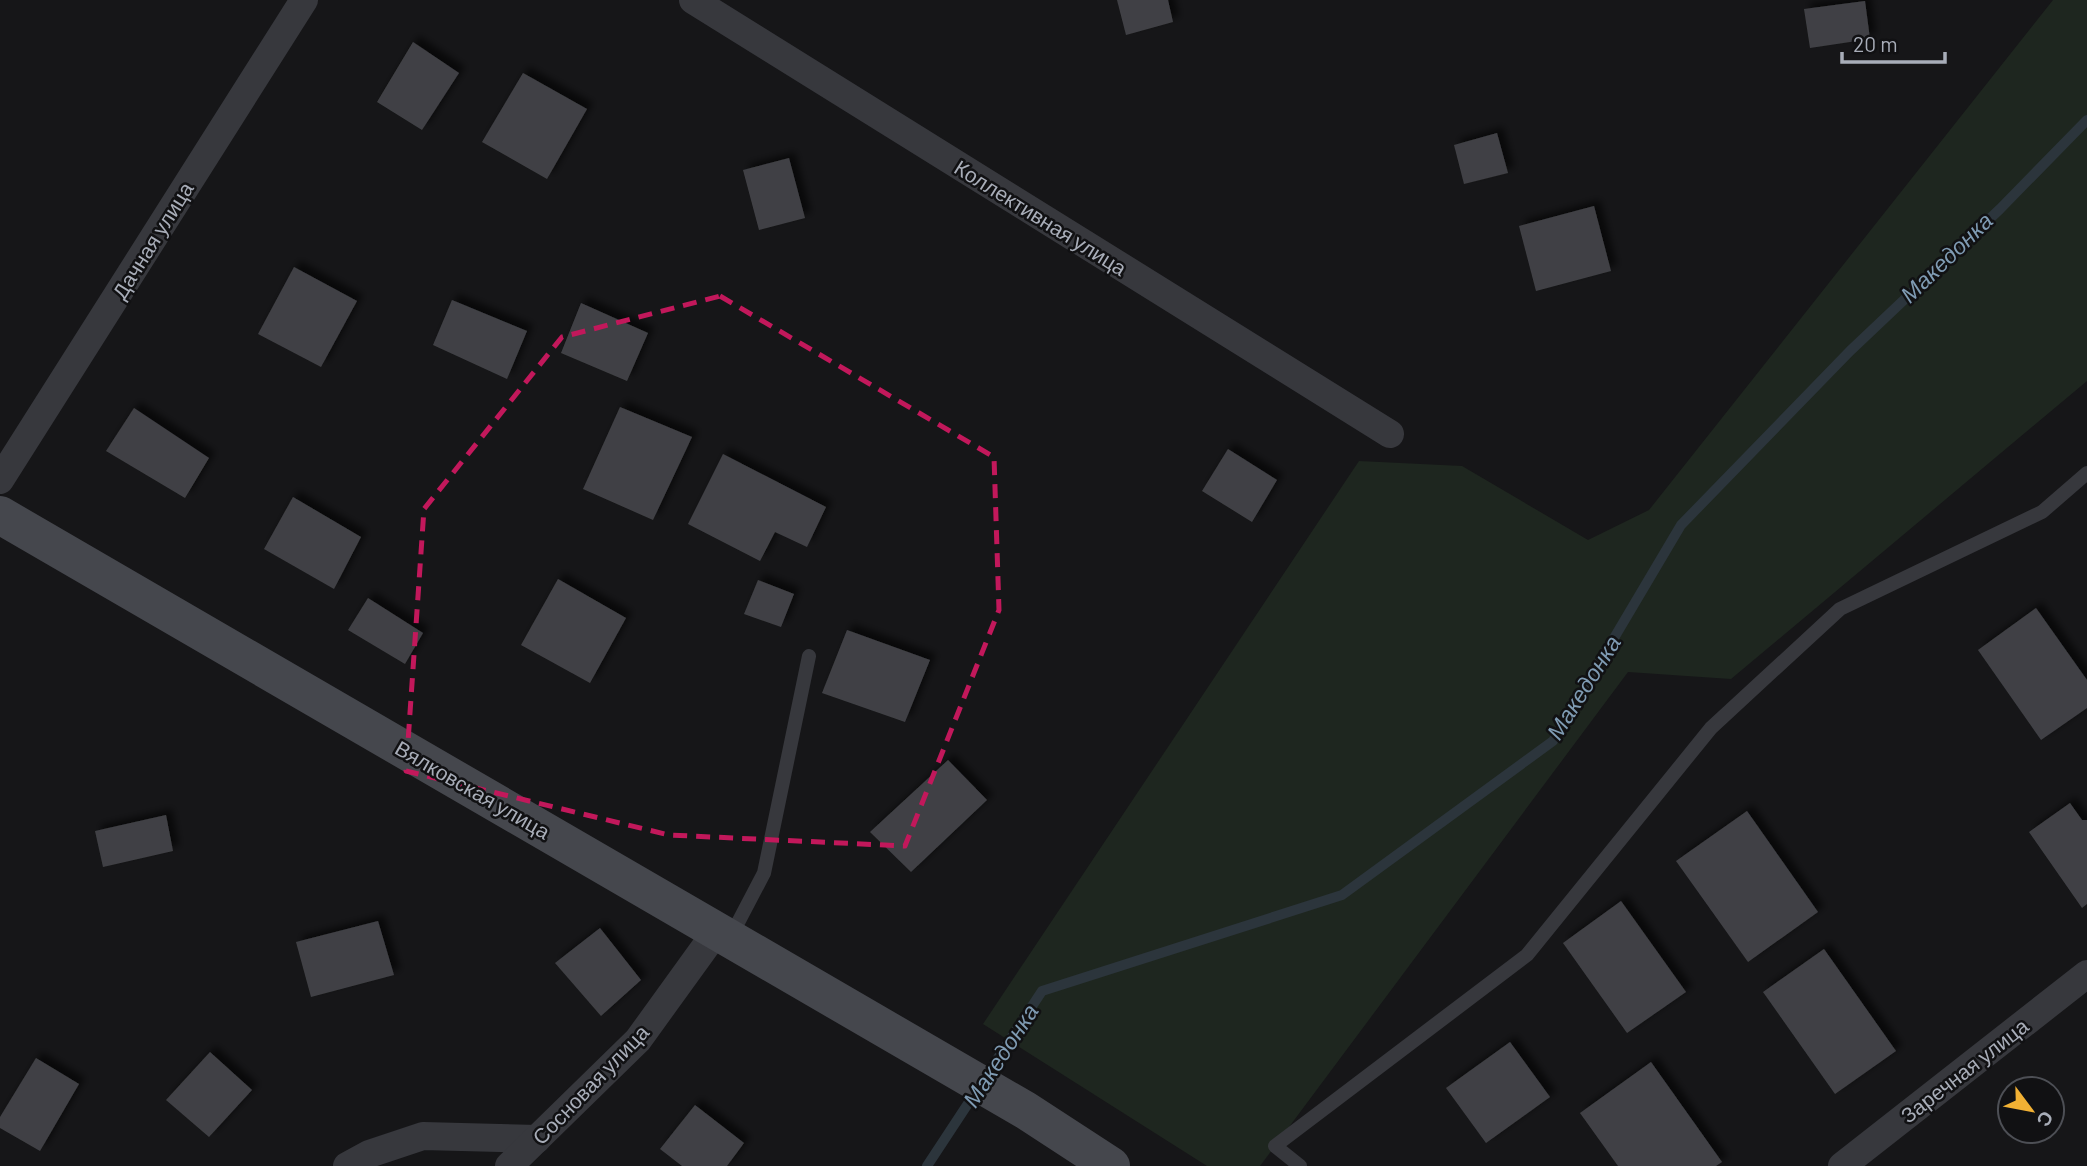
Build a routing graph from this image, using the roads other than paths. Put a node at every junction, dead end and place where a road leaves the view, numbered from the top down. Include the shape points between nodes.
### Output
1 (304, 0) edge
2 (693, 0) edge
3 (1390, 433) dead end
4 (2087, 473) edge
5 (0, 480) edge
6 (0, 515) edge
7 (809, 656) dead end
8 (723, 935) junction
9 (2087, 974) edge
10 (537, 1139) junction
11 (347, 1166) edge
12 (509, 1166) edge
13 (1111, 1166) edge
14 (1300, 1166) edge
15 (1842, 1166) edge

1 - 5 street, Дачная улица
2 - 3 street, Коллективная улица
4 - 14 lane via 2042,512 1840,609 1711,728 1527,955 1275,1146
6 - 8 main road, Вялковская улица
7 - 8 lane via 764,873
8 - 10 street, Сосновая улица via 638,1040
8 - 13 main road, Вялковская улица via 1025,1110
9 - 15 street, Заречная улица
10 - 11 street via 423,1136
10 - 12 street, Сосновая улица

